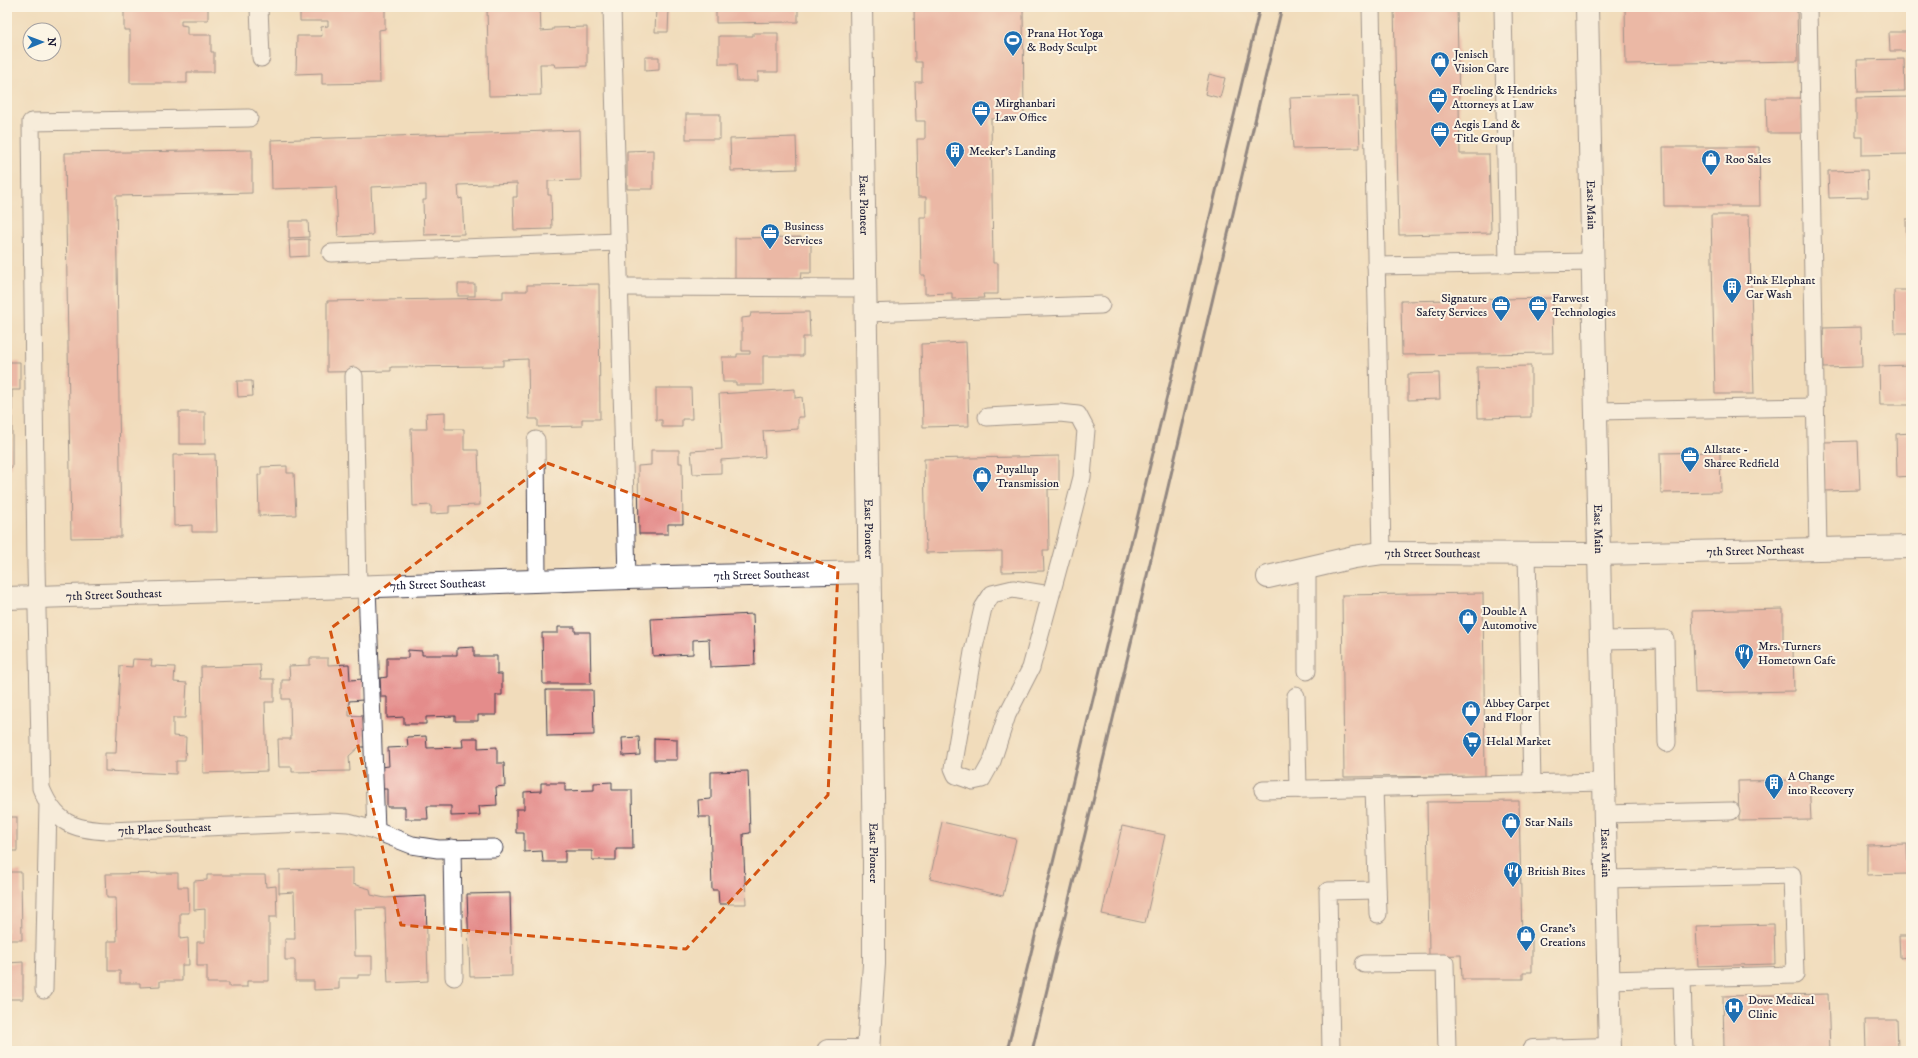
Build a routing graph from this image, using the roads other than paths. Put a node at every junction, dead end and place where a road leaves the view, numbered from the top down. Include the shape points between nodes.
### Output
1 (259, 7) edge
2 (612, 7) edge
3 (862, 7) edge
4 (1371, 7) edge
5 (1503, 7) edge
6 (1586, 7) edge
7 (1808, 7) edge
8 (261, 58) dead end
9 (248, 118) dead end
10 (618, 242) junction
11 (331, 253) dead end
12 (1592, 262) junction
13 (1508, 264) junction
14 (1376, 266) junction
15 (619, 287) junction
16 (866, 288) junction
17 (1101, 305) dead end
18 (866, 313) junction
19 (354, 376) dead end
20 (1815, 407) junction
21 (1596, 411) junction
22 (987, 417) dead end
23 (536, 440) dead end
24 (1911, 547) edge
25 (1818, 549) junction
26 (1382, 553) junction
27 (1527, 554) junction
28 (1599, 554) junction
29 (1307, 568) junction
30 (869, 572) junction
31 (1268, 577) dead end
32 (627, 578) junction
33 (537, 581) junction
34 (362, 587) junction
35 (1050, 595) junction
36 (7, 598) edge
37 (37, 598) junction
38 (1601, 640) junction
39 (1307, 671) dead end
40 (1296, 696) dead end
41 (1667, 743) dead end
42 (1604, 782) junction
43 (1532, 784) junction
44 (1374, 787) junction
45 (1298, 789) junction
46 (1263, 790) dead end
47 (48, 804) junction
48 (1731, 811) dead end
49 (1604, 814) junction
50 (376, 830) junction
51 (452, 848) junction
52 (494, 848) dead end
53 (1606, 880) junction
54 (1377, 890) junction
55 (1378, 914) dead end
56 (1364, 964) dead end
57 (454, 977) dead end
58 (1682, 978) junction
59 (1608, 980) junction
60 (44, 990) dead end
61 (1610, 1050) edge
62 (828, 1051) edge
63 (868, 1051) edge
64 (1331, 1051) edge
65 (1447, 1051) edge
66 (1533, 1051) edge
67 (1684, 1051) edge

1 - 8 lane
2 - 10 lane
3 - 16 main road, East Pioneer
4 - 14 lane
5 - 13 lane
6 - 12 main road, East Main
7 - 20 lane
9 - 37 lane, 7th Place Southeast via 31,122
10 - 11 lane
10 - 15 lane
12 - 13 lane
12 - 21 main road, East Main
13 - 14 lane
14 - 26 lane
15 - 16 lane
15 - 32 lane
16 - 18 main road, East Pioneer
17 - 18 lane
18 - 30 main road, East Pioneer
19 - 34 lane
20 - 21 lane
20 - 25 lane
21 - 28 main road, East Main
22 - 35 lane via 1060,413 1078,415 1086,430 1082,477
23 - 33 lane
24 - 25 main road, 7th Street Northeast
25 - 28 main road, 7th Street Northeast
26 - 27 main road, 7th Street Southeast
26 - 29 main road, 7th Street Southeast
27 - 28 main road, 7th Street Southeast
27 - 43 lane
28 - 38 main road, East Main
29 - 31 main road, 7th Street Southeast
29 - 39 lane
30 - 32 main road, 7th Street Southeast
30 - 63 main road, East Pioneer via 874,948
32 - 33 main road, 7th Street Southeast
33 - 34 main road, 7th Street Southeast
34 - 37 main road, 7th Street Southeast
34 - 50 lane
35 - 35 lane via 1013,589 992,594 983,608 953,768 956,775 974,781 982,779 992,760 1007,714 1031,668
36 - 37 main road, 7th Street Southeast
37 - 47 lane, 7th Place Southeast via 42,788
38 - 41 lane via 1665,639
38 - 42 main road, East Main
40 - 45 lane
42 - 43 lane
42 - 49 main road, East Main
43 - 44 lane
44 - 45 lane
44 - 54 lane
45 - 46 lane
47 - 50 lane, 7th Place Southeast via 72,825 90,831 328,822 348,823
47 - 60 lane
48 - 49 lane
49 - 53 main road, East Main
50 - 51 lane, 7th Place Southeast via 412,845
51 - 52 lane, 7th Place Southeast
51 - 57 lane
53 - 58 lane via 1792,875 1795,975
53 - 59 main road, East Main
54 - 55 lane
54 - 64 lane via 1328,891
56 - 65 lane via 1445,963
58 - 59 lane
58 - 67 lane
59 - 61 main road, East Main
61 - 66 main road
62 - 63 main road

